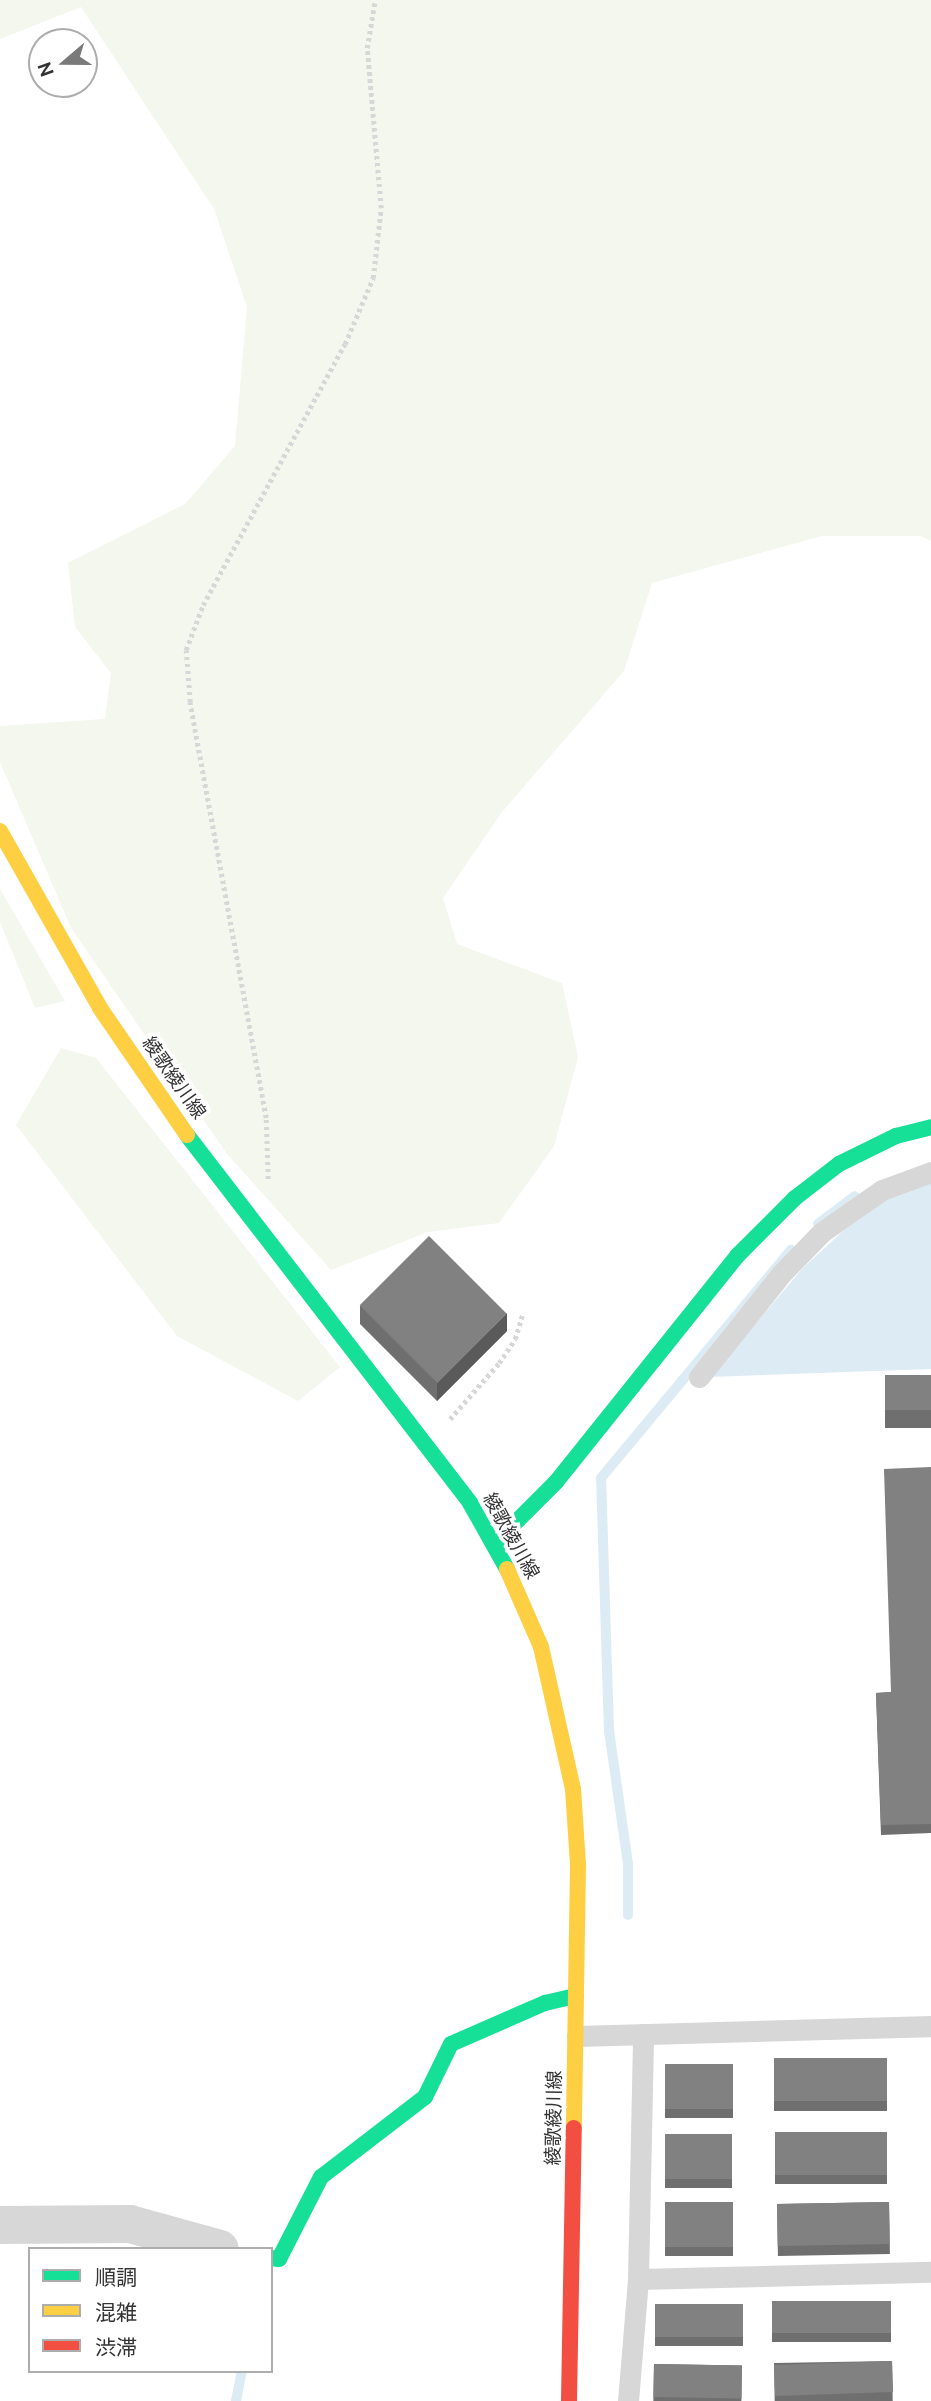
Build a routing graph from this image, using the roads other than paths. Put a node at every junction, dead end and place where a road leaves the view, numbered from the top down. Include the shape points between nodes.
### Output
1 (0, 831) edge
2 (931, 1127) edge
3 (931, 1172) edge
4 (699, 1377) dead end
5 (494, 1544) junction
6 (576, 1996) junction
7 (931, 2026) edge
8 (643, 2034) junction
9 (577, 2036) junction
10 (0, 2225) edge
11 (212, 2247) edge
12 (273, 2258) edge
13 (931, 2272) edge
14 (638, 2279) junction
15 (569, 2401) edge
16 (628, 2401) edge

1 - 5 main road, 綾歌綾川線 via 100,1008 181,1127 426,1441
2 - 5 main road via 896,1136 839,1164 795,1198 737,1256 556,1482
3 - 4 lane via 881,1190 822,1232 782,1273
5 - 6 main road, 綾歌綾川線 via 541,1647 559,1712 573,1790 579,1864
6 - 9 main road, 綾歌綾川線
6 - 12 main road via 545,2003 451,2045 425,2097 321,2177 279,2259
7 - 8 lane
8 - 9 lane
8 - 14 lane
9 - 15 main road, 綾歌綾川線
10 - 11 street via 130,2224
13 - 14 lane
14 - 16 lane

